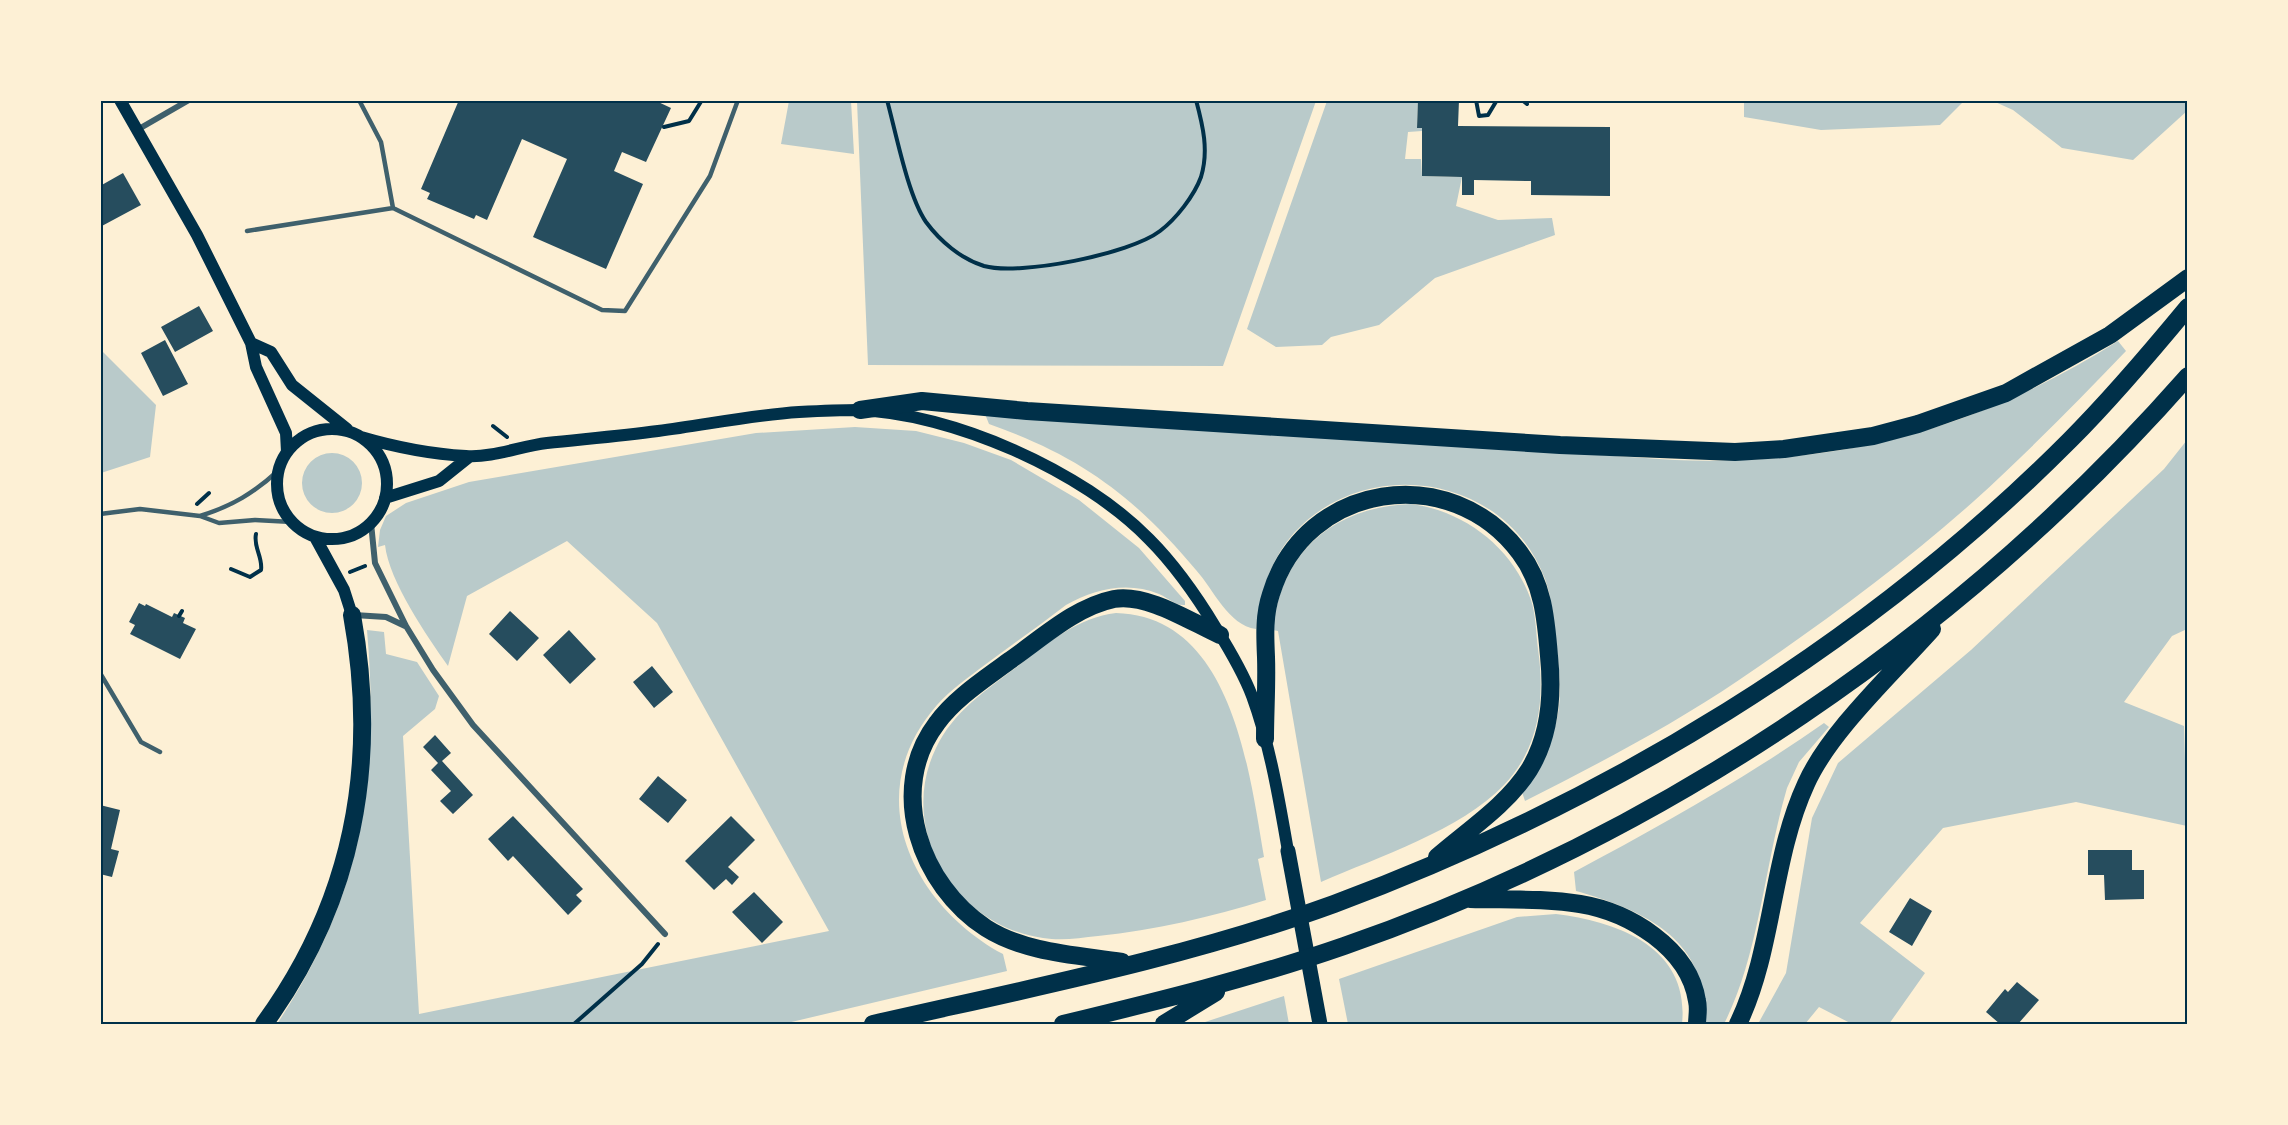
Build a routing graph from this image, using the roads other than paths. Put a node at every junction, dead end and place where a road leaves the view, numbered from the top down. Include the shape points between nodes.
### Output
1 (120, 100) edge
2 (189, 100) edge
3 (359, 100) edge
4 (738, 100) edge
5 (137, 130) junction
6 (393, 208) junction
7 (247, 231) dead end
8 (2187, 278) edge
9 (2187, 307) edge
10 (252, 343) junction
11 (2187, 376) edge
12 (860, 410) junction
13 (356, 434) junction
14 (287, 453) junction
15 (469, 457) junction
16 (279, 470) junction
17 (385, 498) junction
18 (100, 514) edge
19 (200, 516) junction
20 (292, 522) junction
21 (371, 523) junction
22 (315, 537) junction
23 (1965, 593) junction
24 (352, 615) junction
25 (406, 626) junction
26 (1220, 635) junction
27 (100, 673) edge
28 (1265, 739) junction
29 (160, 752) dead end
30 (1288, 850) joint
31 (1425, 868) junction
32 (1464, 899) junction
33 (665, 934) road end
34 (1130, 964) junction
35 (1233, 982) junction
36 (1319, 1021) edge
37 (264, 1024) edge
38 (873, 1024) edge
39 (1064, 1024) edge
40 (1164, 1024) edge
41 (1697, 1024) edge
42 (1738, 1024) edge

1 - 5 main road
2 - 5 street
3 - 6 lane via 381,142
4 - 6 lane via 710,177 625,311 602,310
5 - 10 main road
6 - 7 lane
8 - 12 highway via 2110,334 2006,393 1874,436 1784,449 1735,452 1560,445 922,401
9 - 31 highway via 2118,390 2012,495 1849,628 1643,762 1575,799
10 - 13 main road via 271,352 292,385
10 - 14 main road via 256,367 286,433
11 - 23 highway via 2133,438
12 - 15 main road via 754,417 544,443
12 - 26 main road via 914,418 967,432 1057,471 1100,498 1147,536 1192,589
13 - 14 main road via 333,429 315,431
13 - 15 main road via 396,447
13 - 17 main road via 381,457 387,484
14 - 16 main road
15 - 17 main road via 439,481
16 - 19 lane via 232,506
16 - 20 main road via 279,498
17 - 21 main road
18 - 19 lane via 140,509
19 - 20 lane via 219,523
20 - 22 main road
21 - 22 main road via 339,539
21 - 25 street via 375,563
22 - 24 main road via 344,590
23 - 32 highway via 1820,703 1731,760 1585,843
23 - 42 highway via 1823,752 1814,768 1796,808 1754,988
24 - 25 street via 386,617
24 - 37 highway via 359,651 364,724 352,832 318,935
25 - 33 street via 473,725
26 - 28 main road via 1252,694
26 - 34 highway via 1142,600 1115,599 1085,610 960,699 936,723 921,751 914,779 919,842 930,869 950,897 986,928 1012,940
27 - 29 lane via 141,742
28 - 30 main road
28 - 31 highway via 1264,633 1270,594 1287,558 1314,528 1347,507 1405,494 1443,499 1479,514 1495,526 1531,570 1545,608 1550,663 1547,724 1536,757 1518,784
30 - 36 main road
31 - 34 highway via 1255,930
32 - 35 highway via 1346,946
32 - 41 highway via 1582,904 1640,926 1675,956 1689,976 1697,1001
34 - 38 highway
35 - 39 highway
35 - 40 highway

